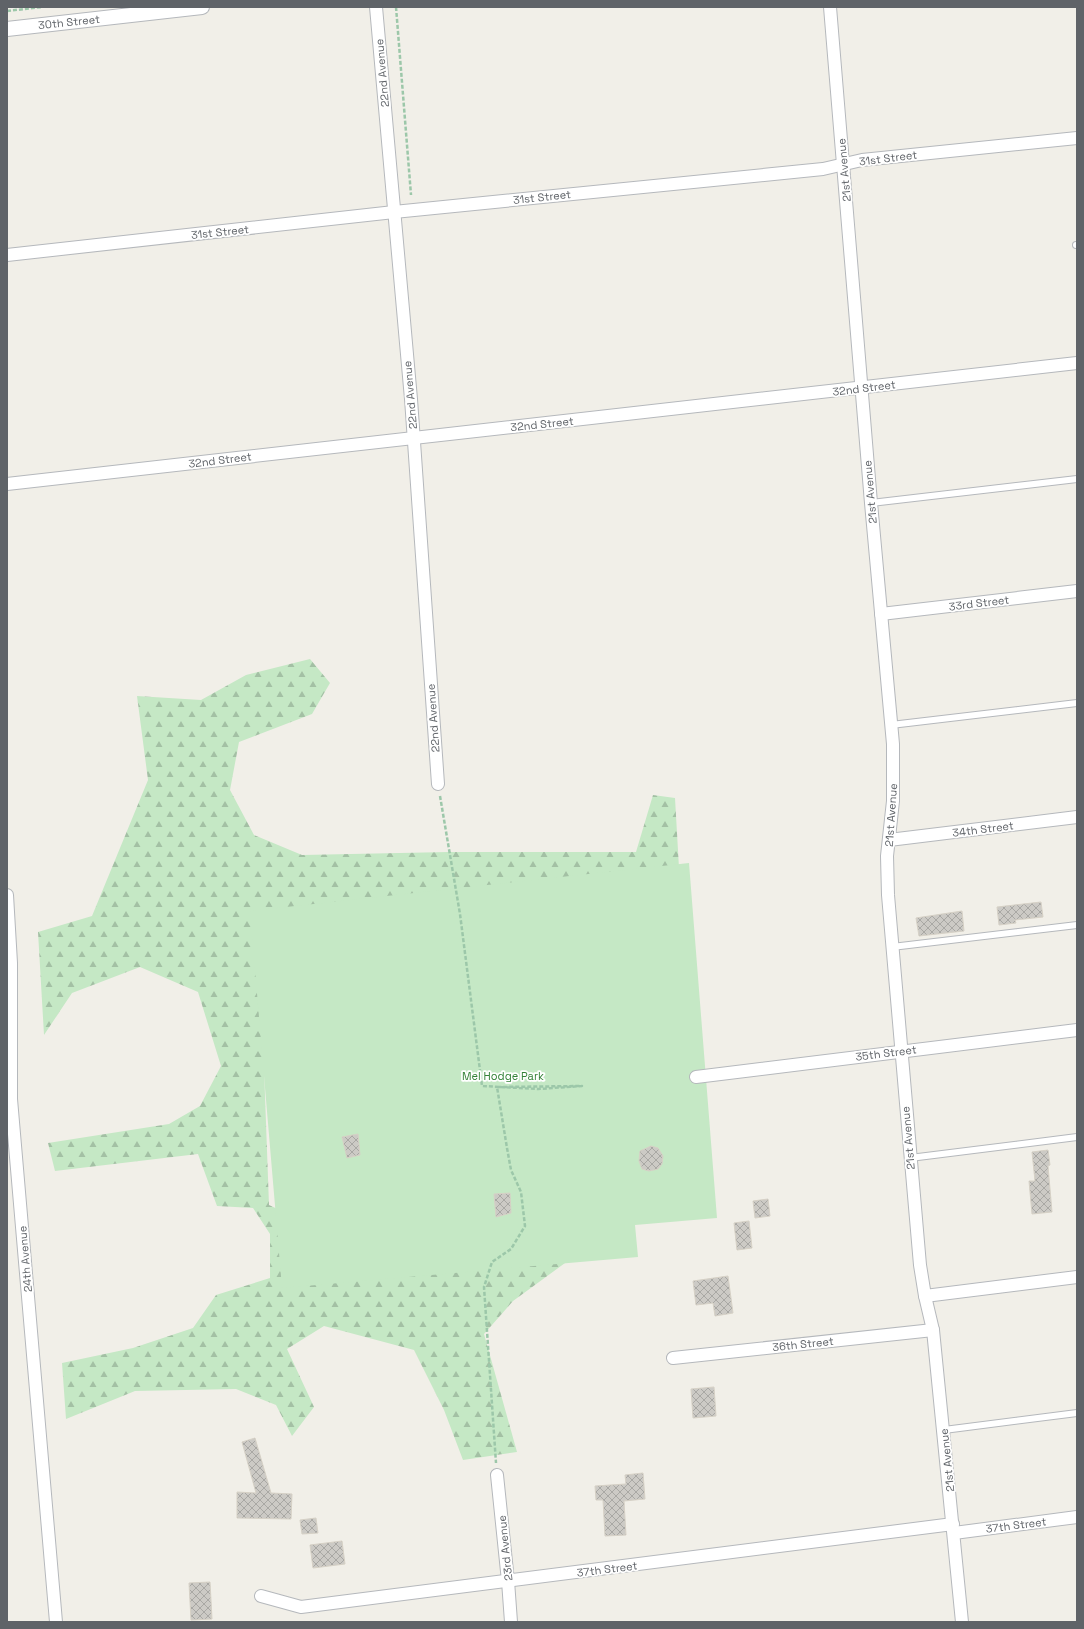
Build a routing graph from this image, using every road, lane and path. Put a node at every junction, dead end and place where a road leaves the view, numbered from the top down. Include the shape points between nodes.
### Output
1 (42, 7) edge
2 (202, 7) edge
3 (376, 7) edge
4 (396, 7) edge
5 (830, 7) edge
6 (7, 11) edge
7 (7, 29) edge
8 (1077, 138) edge
9 (844, 165) junction
10 (411, 196) dead end
11 (394, 212) junction
12 (7, 255) edge
13 (1077, 363) edge
14 (862, 388) junction
15 (414, 438) junction
16 (1077, 480) edge
17 (7, 484) edge
18 (871, 503) junction
19 (1077, 591) edge
20 (881, 614) junction
21 (1077, 703) edge
22 (891, 725) junction
23 (438, 784) joint
24 (1077, 817) edge
25 (889, 840) junction
26 (7, 895) edge
27 (1077, 925) edge
28 (9, 943) edge
29 (892, 947) junction
30 (1077, 1030) edge
31 (902, 1051) junction
32 (696, 1077) dead end
33 (497, 1087) junction
34 (1077, 1137) edge
35 (910, 1158) junction
36 (1077, 1277) edge
37 (925, 1296) junction
38 (933, 1330) junction
39 (673, 1358) dead end
40 (1077, 1413) edge
41 (944, 1430) junction
42 (497, 1475) joint
43 (1077, 1517) edge
44 (954, 1529) junction
45 (508, 1581) junction
46 (261, 1596) dead end
47 (56, 1622) edge
48 (511, 1622) edge
49 (962, 1622) edge

1 - 6 path
2 - 7 street, 30th Street
3 - 11 street, 22nd Avenue
4 - 10 path
5 - 9 street, 21st Avenue
8 - 9 street, 31st Street via 862,160
9 - 11 street, 31st Street
9 - 14 street, 21st Avenue
11 - 12 street, 31st Street
11 - 15 street, 22nd Avenue
13 - 14 street, 32nd Street
14 - 15 street, 32nd Street
14 - 18 street, 21st Avenue
15 - 17 street, 32nd Street
15 - 23 street, 22nd Avenue
16 - 18 lane
18 - 20 street, 21st Avenue
19 - 20 street, 33rd Street
20 - 22 street, 21st Avenue
21 - 22 lane
22 - 25 street, 21st Avenue via 894,795
23 - 33 path via 460,914 482,1086
24 - 25 street, 34th Street
25 - 29 street, 21st Avenue via 888,895
26 - 28 street, 24th Avenue
27 - 29 lane
28 - 47 street, 24th Avenue via 12,1106
29 - 31 street, 21st Avenue
30 - 31 street, 35th Street
31 - 32 street, 35th Street
31 - 35 street, 21st Avenue
33 - 33 path via 538,1089 582,1086 520,1087
33 - 42 path via 506,1148 511,1170 521,1192 525,1226 511,1249 492,1262 484,1288
34 - 35 lane
35 - 37 street, 21st Avenue
36 - 37 street
37 - 38 street, 21st Avenue
38 - 39 street, 36th Street
38 - 41 street, 21st Avenue
40 - 41 lane
41 - 44 street, 21st Avenue
42 - 45 street, 23rd Avenue
43 - 44 street, 37th Street
44 - 45 street, 37th Street
44 - 49 street, 21st Avenue
45 - 46 street, 37th Street via 301,1607
45 - 48 street, 23rd Avenue

